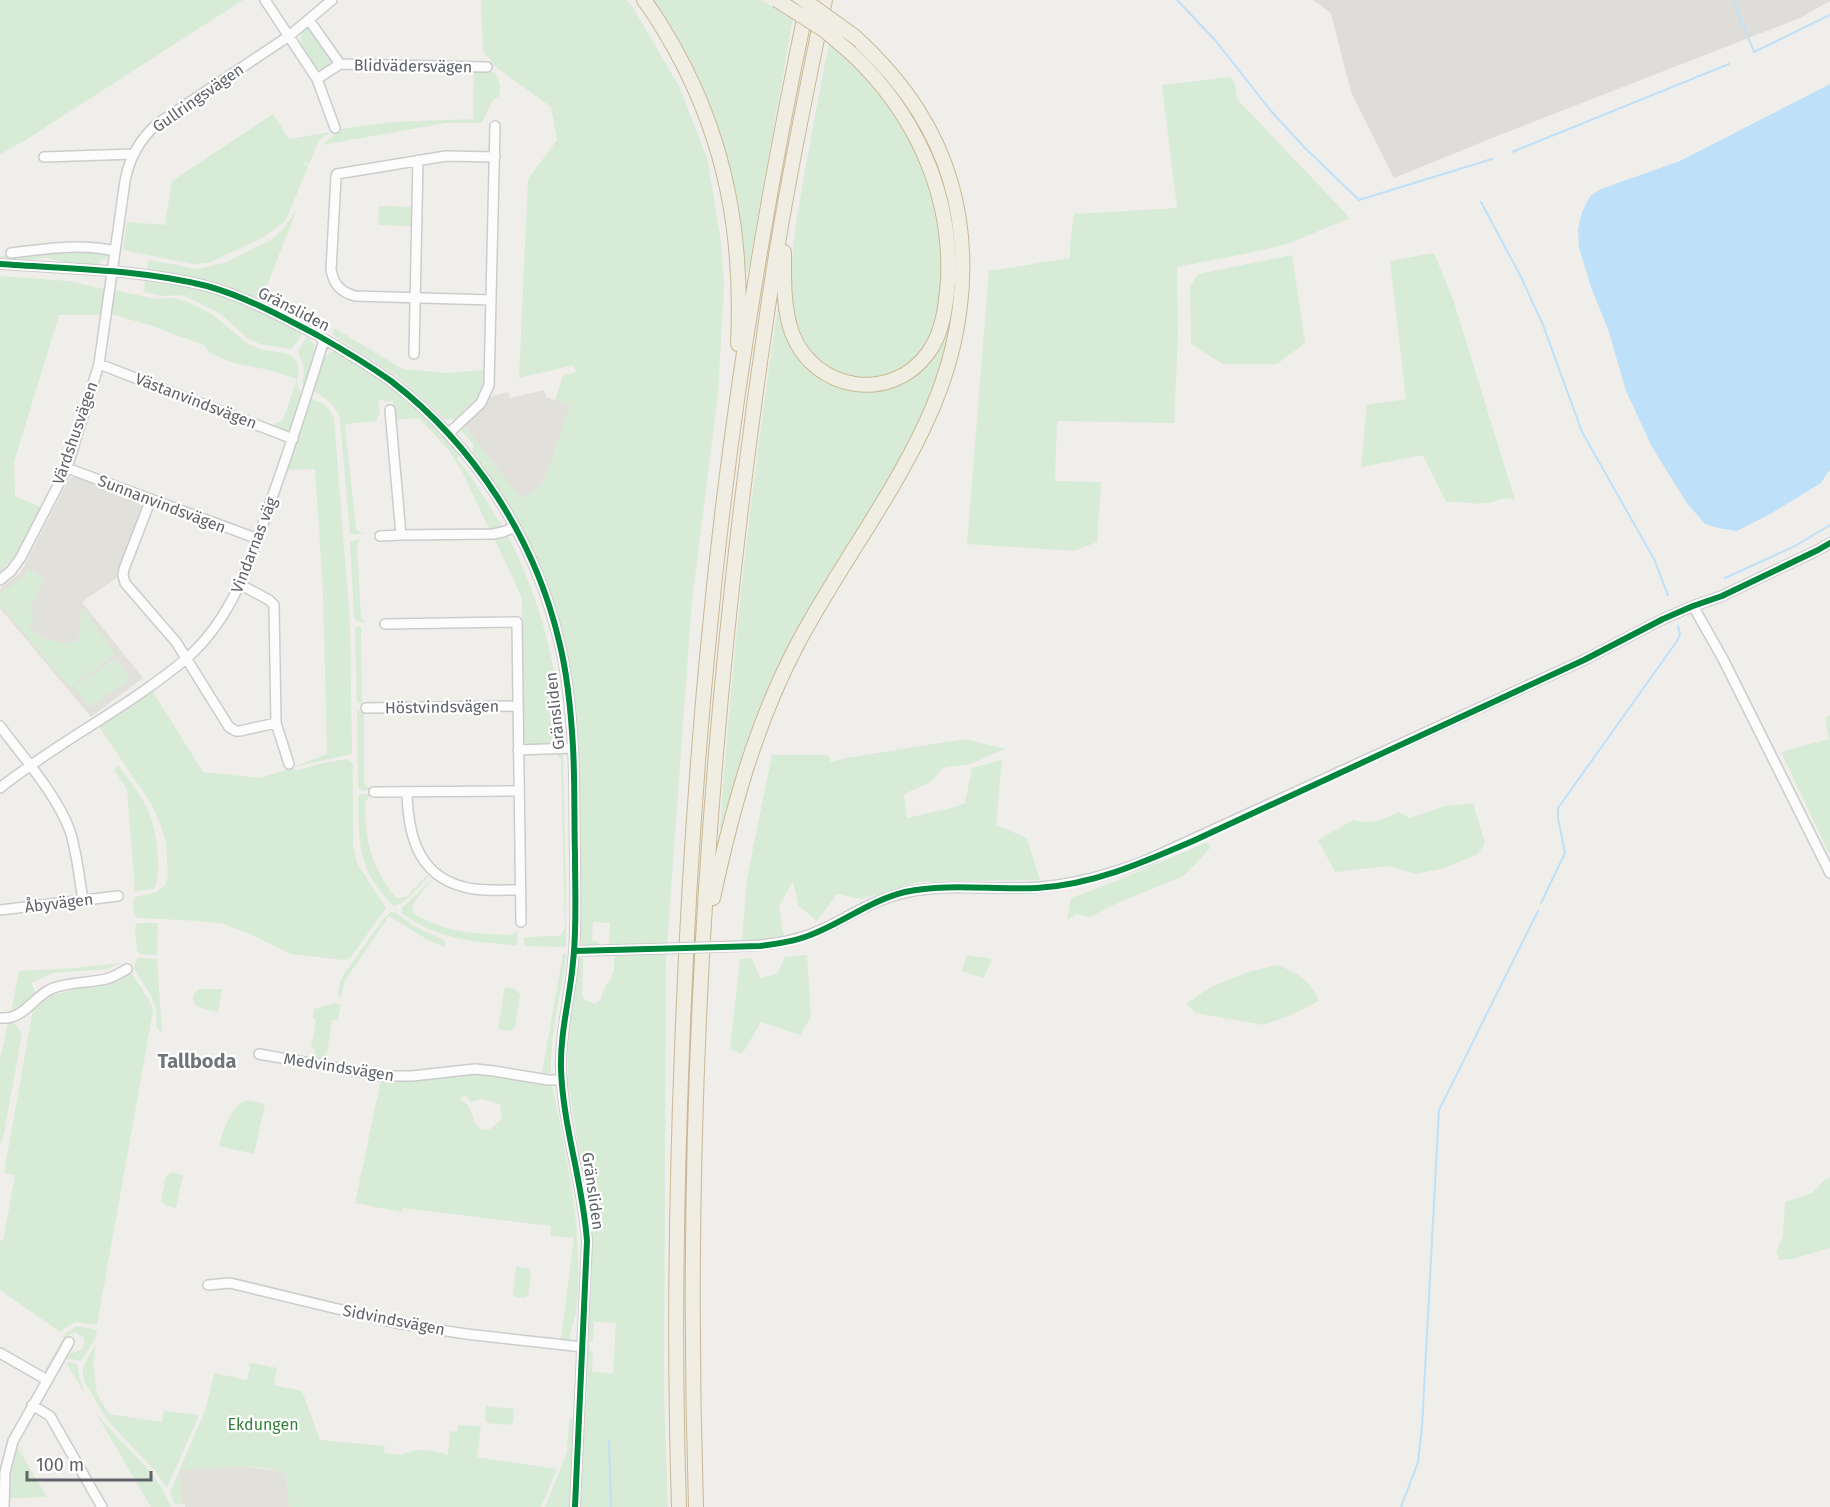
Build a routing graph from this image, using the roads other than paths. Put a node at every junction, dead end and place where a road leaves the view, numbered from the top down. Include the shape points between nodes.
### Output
1 (265, 0) edge
2 (332, 0) edge
3 (644, 0) edge
4 (777, 0) edge
5 (806, 0) edge
6 (825, 0) edge
7 (309, 20) junction
8 (289, 36) junction
9 (340, 64) junction
10 (487, 67) dead end
11 (317, 79) junction
12 (495, 126) dead end
13 (335, 128) dead end
14 (134, 154) junction
15 (44, 157) dead end
16 (495, 157) junction
17 (418, 160) junction
18 (784, 211) junction
19 (115, 250) junction
20 (11, 254) dead end
21 (0, 264) edge
22 (111, 272) junction
23 (415, 298) junction
24 (491, 300) junction
25 (324, 340) junction
26 (414, 354) dead end
27 (99, 364) junction
28 (390, 410) dead end
29 (735, 418) junction
30 (448, 434) junction
31 (293, 439) junction
32 (67, 468) junction
33 (151, 499) junction
34 (515, 527) junction
35 (401, 535) junction
36 (380, 536) dead end
37 (258, 539) junction
38 (1830, 543) edge
39 (0, 580) edge
40 (241, 585) junction
41 (1693, 606) junction
42 (385, 624) dead end
43 (187, 658) junction
44 (518, 706) junction
45 (366, 708) dead end
46 (276, 723) junction
47 (0, 726) edge
48 (573, 748) junction
49 (518, 750) junction
50 (289, 764) dead end
51 (31, 766) junction
52 (0, 788) edge
53 (519, 790) junction
54 (374, 792) dead end
55 (407, 792) junction
56 (1830, 873) edge
57 (520, 890) junction
58 (118, 896) dead end
59 (83, 900) junction
60 (0, 910) edge
61 (521, 922) dead end
62 (703, 944) junction
63 (574, 951) junction
64 (127, 969) dead end
65 (0, 1018) edge
66 (259, 1054) dead end
67 (562, 1080) junction
68 (208, 1285) dead end
69 (69, 1342) dead end
70 (583, 1347) junction
71 (0, 1353) edge
72 (47, 1380) junction
73 (32, 1405) junction
74 (6, 1448) edge
75 (3, 1507) edge
76 (102, 1507) edge
77 (575, 1507) edge
78 (679, 1507) edge
79 (696, 1507) edge

1 - 8 street
2 - 7 street, Gullringsvägen
3 - 29 highway via 692,82 712,130 729,190 740,291
4 - 18 highway, bridge via 824,30 865,66 898,106 928,164 941,205 948,270 937,337 915,368 890,382 859,385 830,377 808,359 793,334 787,311
5 - 29 highway
5 - 62 highway, bridge via 855,36 880,61 925,122 943,162 957,211 963,277 959,319 950,361 923,429 802,637 767,710 738,795
6 - 18 highway
7 - 8 street, Gullringsvägen
7 - 9 street
8 - 11 street
8 - 14 street, Gullringsvägen via 157,124
9 - 10 street, Blidvädersvägen
9 - 11 street
11 - 13 street
12 - 16 street
14 - 15 street
14 - 19 street, Gullringsvägen via 127,169
16 - 17 street
16 - 24 street
17 - 23 street
17 - 23 street via 337,174 331,270 337,285 350,295
18 - 62 highway via 741,500
19 - 20 street via 74,247
19 - 22 street, Gullringsvägen
21 - 22 street, Gränsliden
22 - 25 street, Gränsliden via 228,292 255,302
22 - 27 street, Värdshusvägen
23 - 24 street
23 - 26 street
24 - 30 street via 488,391 481,403
25 - 30 street, Gränsliden via 392,382
25 - 31 street, Vindarnas väg
27 - 31 street, Västanvindsvägen
27 - 32 street, Värdshusvägen
28 - 35 street
29 - 78 highway via 708,644 687,930 676,1288
30 - 34 street, Gränsliden via 488,483
31 - 37 street, Vindarnas väg
32 - 33 street, Sunnanvindsvägen
32 - 39 street, Värdshusvägen via 21,557
33 - 37 street, Sunnanvindsvägen
33 - 43 street via 123,579
34 - 35 street via 493,534
34 - 48 street, Gränsliden via 538,575 557,633
35 - 36 street
37 - 40 street, Vindarnas väg
38 - 41 street via 1722,596
40 - 43 street, Vindarnas väg via 206,639
40 - 46 street via 274,605
41 - 56 street
41 - 63 street, bridge via 1193,841 1122,870 1039,888 906,892 786,942
42 - 44 street, Höstvindsvägen via 517,622
43 - 46 street via 232,729 240,731
43 - 51 street, Vindarnas väg
44 - 45 street, Höstvindsvägen
44 - 49 street, Höstvindsvägen
46 - 50 street
47 - 51 street
48 - 49 street
48 - 63 street, Gränsliden
49 - 53 street, Höstvindsvägen
51 - 52 street, Vindarnas väg
51 - 59 street via 70,831
53 - 55 street
53 - 57 street, Höstvindsvägen
54 - 55 street
55 - 57 street via 413,842 435,873 474,889
57 - 61 street, Höstvindsvägen
58 - 59 street, Åbyvägen
59 - 60 street, Åbyvägen
62 - 79 highway via 693,1289
63 - 67 street, Gränsliden via 562,1041
64 - 65 street via 106,979 51,989 20,1014
66 - 67 street, Medvindsvägen via 382,1076 475,1069
67 - 70 street, Gränsliden via 585,1222
68 - 70 street, Sidvindsvägen via 230,1283 388,1322
69 - 72 street
70 - 77 street, Gränsliden
71 - 72 street
72 - 73 street
73 - 74 street
73 - 76 street via 50,1416
74 - 75 street

